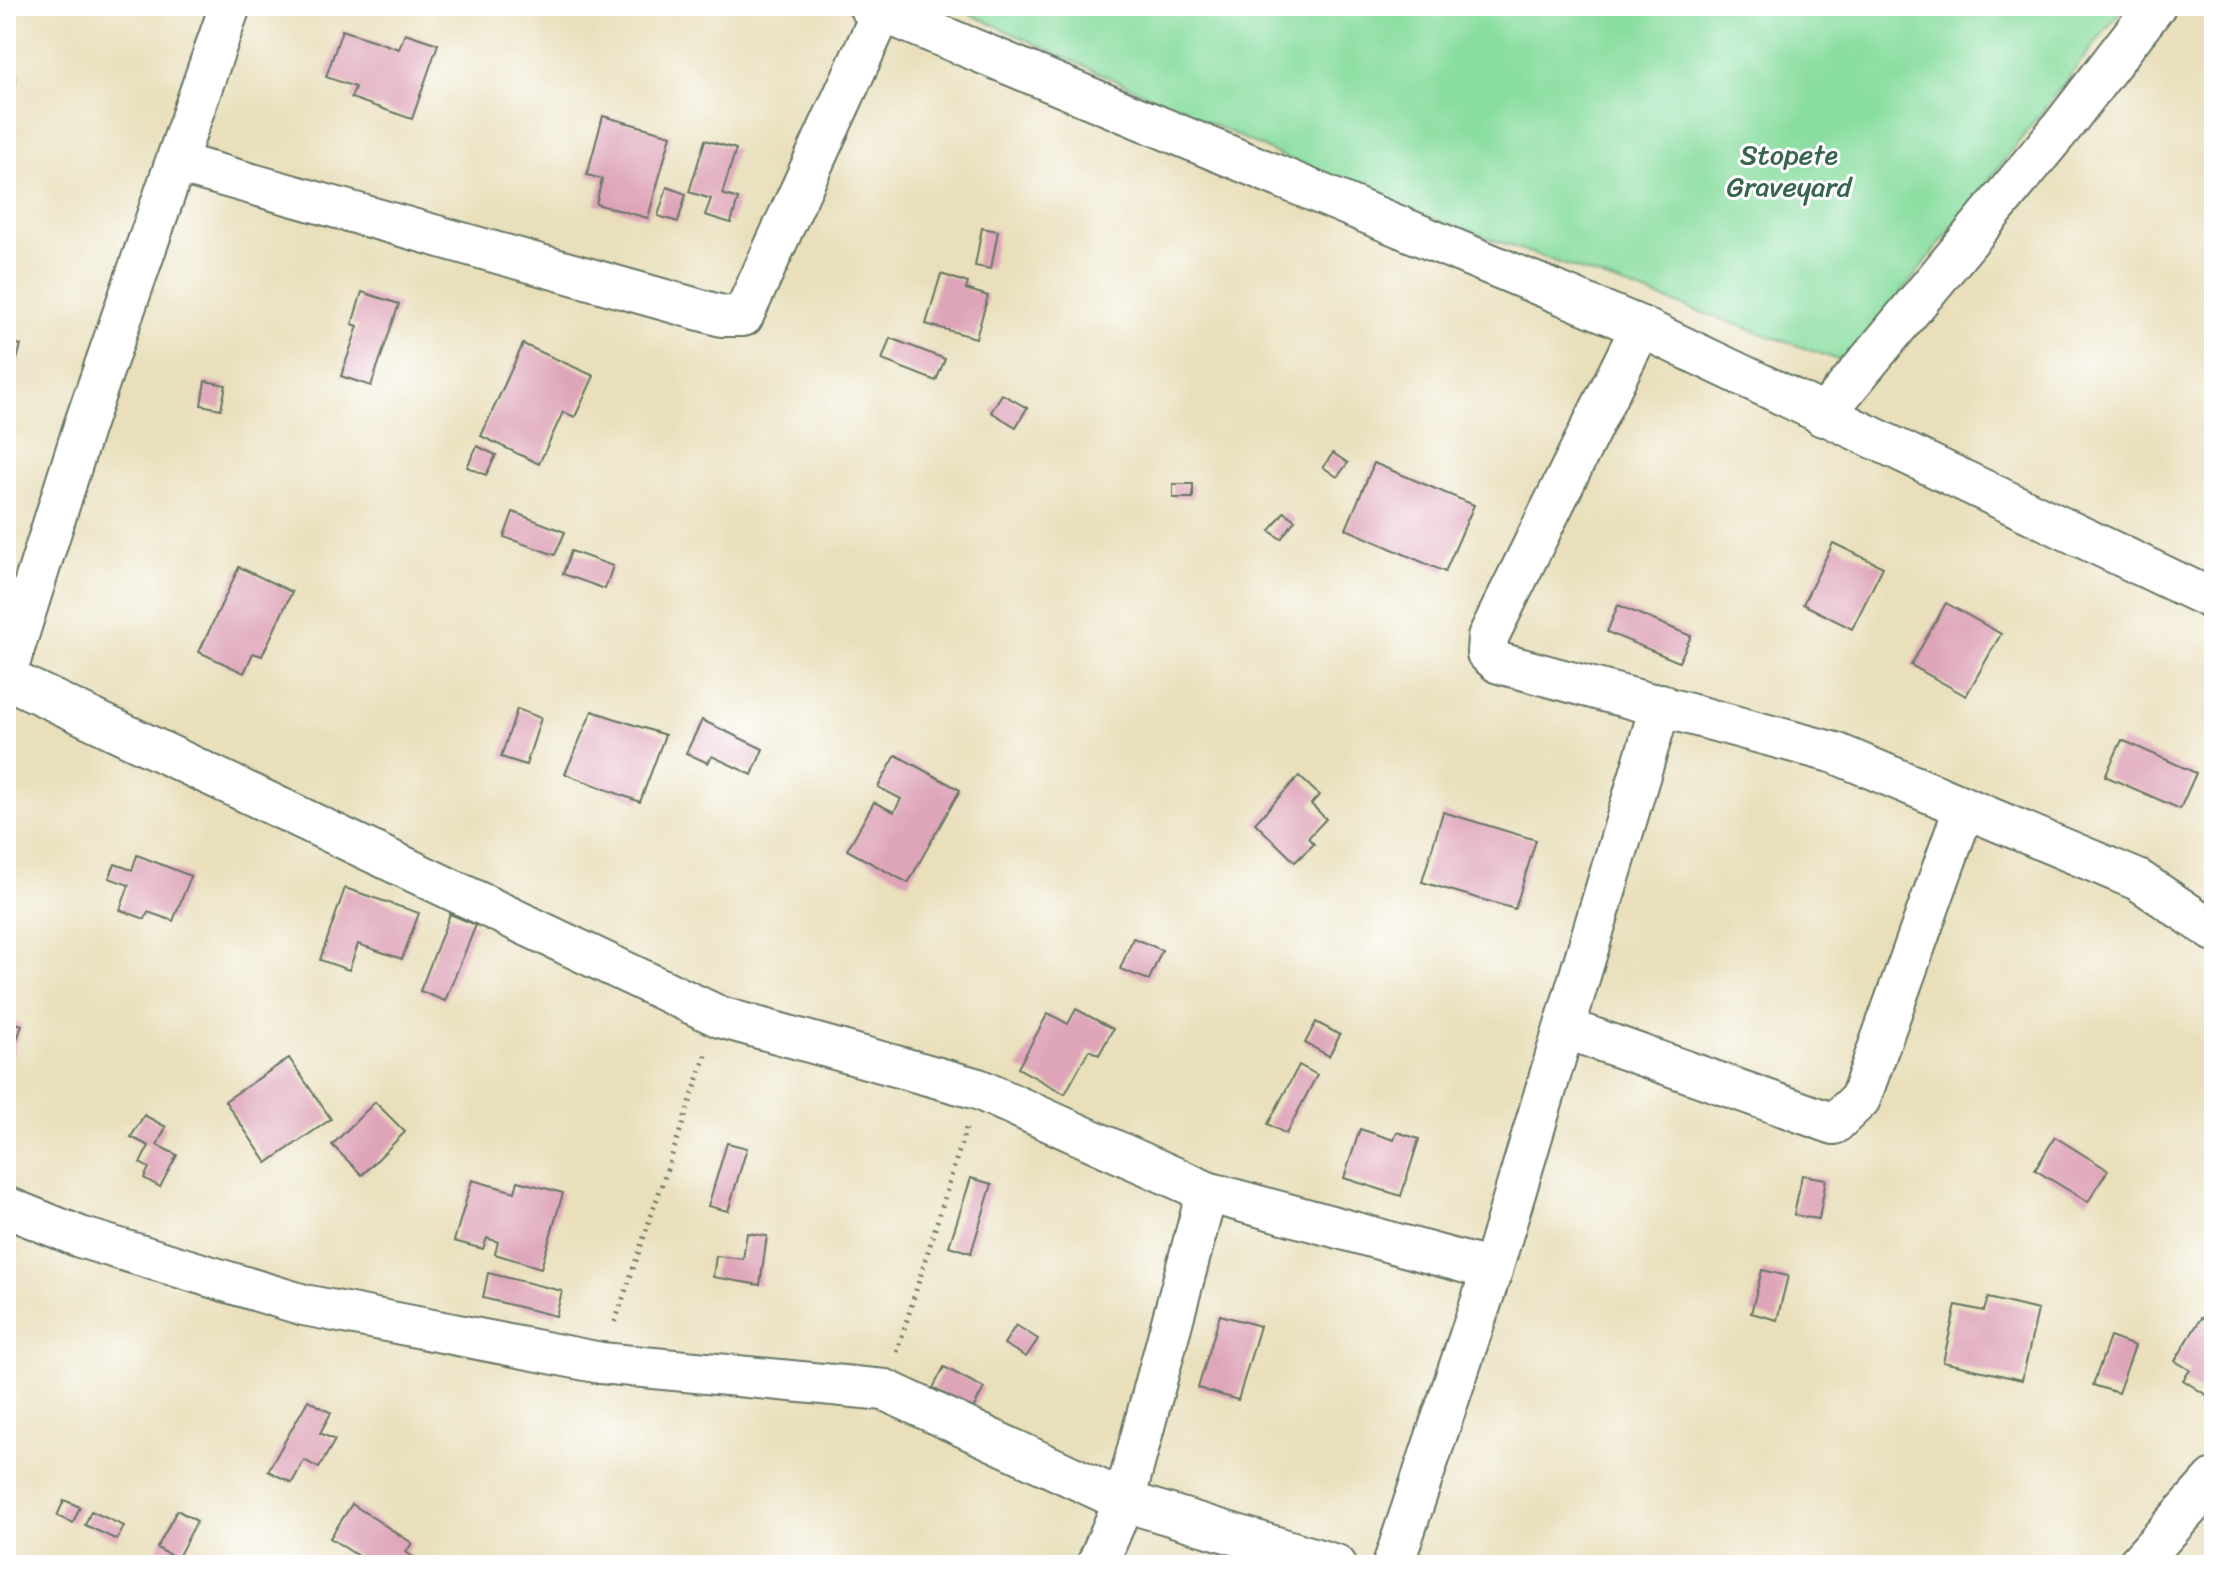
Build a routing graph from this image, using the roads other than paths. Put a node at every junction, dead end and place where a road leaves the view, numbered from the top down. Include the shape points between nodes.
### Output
1 (230, 6) edge
2 (2155, 6) edge
3 (875, 9) edge
4 (177, 163) junction
5 (1641, 327) junction
6 (1823, 416) junction
7 (2214, 600) edge
8 (6, 676) edge
9 (1661, 704) junction
10 (1964, 809) junction
11 (2214, 931) edge
12 (1565, 1028) junction
13 (1207, 1192) junction
14 (6, 1207) edge
15 (1492, 1270) junction
16 (2214, 1479) edge
17 (1124, 1501) junction
18 (1097, 1565) edge
19 (1336, 1565) edge
20 (1393, 1565) edge
21 (2137, 1565) edge

1 - 4 street
2 - 6 street
3 - 4 street via 743,316 722,316
3 - 5 street
4 - 8 street via 84,426
5 - 6 street
5 - 9 street via 1488,637 1487,653 1499,663
6 - 7 street
8 - 13 street via 720,1017 978,1089
9 - 10 street via 1835,753
9 - 12 street
10 - 11 street via 2138,880
10 - 12 street via 1860,1099 1834,1124
12 - 15 street
13 - 15 street
13 - 17 street
14 - 17 street via 80,1237 304,1305 601,1363 885,1390
15 - 20 street
16 - 21 street
17 - 18 street
17 - 19 street

